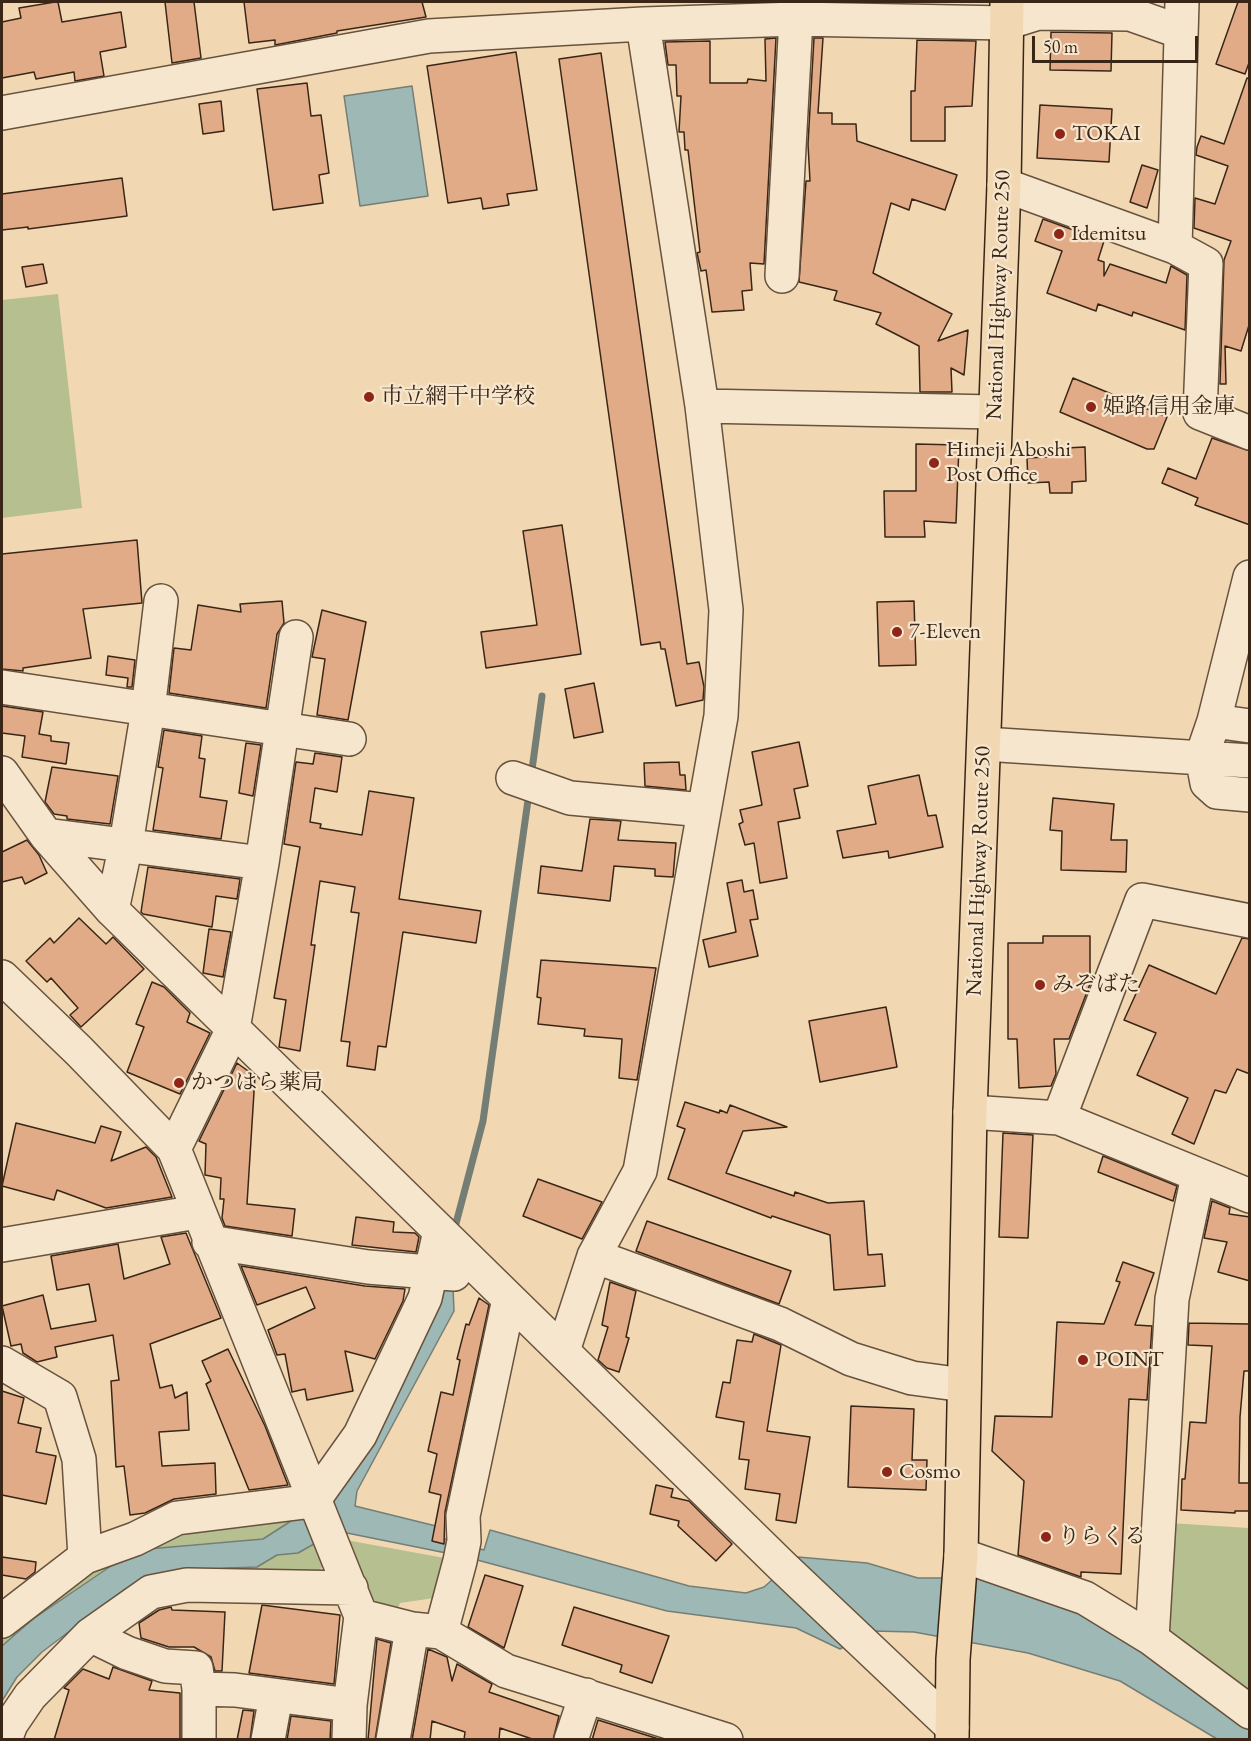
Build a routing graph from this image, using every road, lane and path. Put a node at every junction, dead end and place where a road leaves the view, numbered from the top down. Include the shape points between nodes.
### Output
1 (678, 12) edge
2 (1007, 12) edge
3 (1182, 17) edge
4 (796, 19) junction
5 (643, 24) junction
6 (2, 113) edge
7 (1004, 185) junction
8 (1175, 248) junction
9 (782, 276) dead end
10 (702, 406) junction
11 (994, 412) junction
12 (1250, 433) edge
13 (1249, 579) edge
14 (161, 601) dead end
15 (296, 637) dead end
16 (2, 687) edge
17 (148, 710) junction
18 (1214, 721) junction
19 (1250, 726) edge
20 (282, 729) junction
21 (349, 739) dead end
22 (984, 744) junction
23 (1202, 756) junction
24 (1250, 761) edge
25 (2, 773) edge
26 (525, 783) dead end
27 (1250, 795) edge
28 (704, 810) junction
29 (46, 835) junction
30 (126, 844) junction
31 (262, 863) junction
32 (112, 910) junction
33 (1250, 921) edge
34 (2, 980) edge
35 (233, 1029) junction
36 (970, 1112) junction
37 (1059, 1118) junction
38 (174, 1149) junction
39 (1198, 1176) junction
40 (1250, 1196) edge
41 (197, 1212) junction
42 (209, 1242) junction
43 (2, 1245) edge
44 (594, 1256) junction
45 (460, 1270) junction
46 (509, 1299) junction
47 (562, 1351) junction
48 (2, 1363) edge
49 (964, 1385) junction
50 (313, 1501) junction
51 (961, 1555) junction
52 (85, 1557) junction
53 (356, 1602) junction
54 (2, 1621) edge
55 (427, 1631) junction
56 (90, 1635) junction
57 (1152, 1639) junction
58 (199, 1689) junction
59 (586, 1695) junction
60 (276, 1696) junction
61 (350, 1705) junction
62 (1250, 1712) edge
63 (952, 1733) edge
64 (14, 1737) edge
65 (199, 1740) edge
66 (268, 1740) edge
67 (349, 1740) edge
68 (393, 1740) edge
69 (571, 1740) edge
70 (726, 1740) edge

1 - 4 street
1 - 5 street
2 - 3 street
2 - 4 street
2 - 7 highway, National Highway Route 250
3 - 8 street
4 - 9 street
5 - 6 street via 429,36
5 - 10 street
7 - 8 street
7 - 11 highway, National Highway Route 250
8 - 12 street via 1206,264 1200,413
10 - 11 street
10 - 28 street via 726,610 721,716
11 - 22 highway, National Highway Route 250
13 - 18 street
14 - 17 street
15 - 20 street
16 - 17 street
17 - 20 street
17 - 30 street
18 - 19 street
18 - 23 street
20 - 21 street
20 - 31 street
22 - 23 street
22 - 36 highway, National Highway Route 250
23 - 24 street
23 - 27 street via 1206,783 1217,792
25 - 29 street
26 - 28 street via 570,798
28 - 44 street via 640,1171
29 - 30 street
29 - 32 street
30 - 31 street
30 - 32 street
31 - 35 street
32 - 35 street
33 - 37 street via 1142,900
34 - 38 street via 79,1051
35 - 38 street
35 - 45 street via 440,1231
36 - 37 street
36 - 49 highway, National Highway Route 250
37 - 39 street
38 - 41 street
39 - 40 street
39 - 57 street via 1172,1299
41 - 42 street
41 - 43 street
42 - 45 street via 368,1267
42 - 50 street
44 - 47 street
44 - 49 street via 780,1324 851,1359 912,1378
45 - 46 street
45 - 50 street via 425,1298 360,1435
46 - 47 street
46 - 55 street via 463,1516 462,1551
47 - 63 street
48 - 52 street via 60,1397 80,1459
49 - 51 highway, National Highway Route 250
50 - 52 street via 177,1518
50 - 53 street
51 - 57 street via 1085,1598
51 - 63 highway, National Highway Route 250
52 - 54 street
53 - 55 street
53 - 56 street via 187,1585 151,1592
53 - 61 street
55 - 59 street via 506,1671
55 - 68 street
56 - 58 street via 165,1666 196,1668
56 - 64 street via 30,1696
57 - 62 street
58 - 60 street
58 - 65 street
59 - 69 street
59 - 70 street
60 - 61 street
60 - 66 street
61 - 67 street

